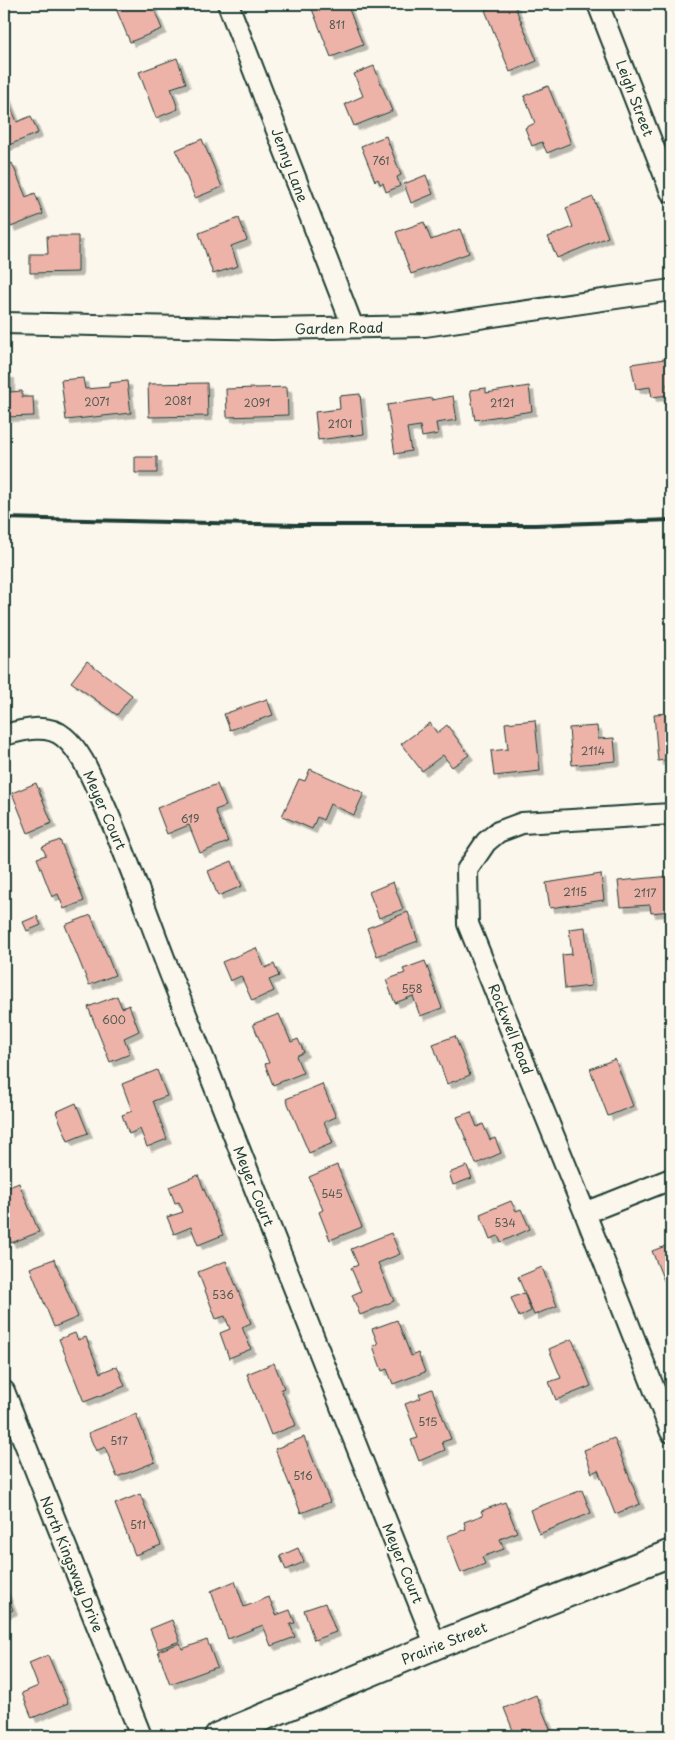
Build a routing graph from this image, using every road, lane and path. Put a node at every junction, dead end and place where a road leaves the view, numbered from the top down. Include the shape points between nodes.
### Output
1 (228, 4) edge
2 (598, 4) edge
3 (671, 192) edge
4 (671, 290) edge
5 (4, 323) edge
6 (353, 327) junction
7 (4, 735) edge
8 (671, 814) edge
9 (671, 1179) edge
10 (585, 1213) junction
11 (4, 1391) edge
12 (671, 1432) edge
13 (671, 1553) edge
14 (436, 1646) junction
15 (141, 1736) edge
16 (218, 1736) edge

1 - 6 street, Jenny Lane
2 - 3 street, Leigh Street
4 - 6 street, Garden Road via 425,326
5 - 6 street, Garden Road via 272,329
7 - 14 street, Meyer Court via 30,729 60,734 89,773 116,831
8 - 10 street, Rockwell Road via 522,823 498,832 486,842 467,870 468,924
9 - 10 street
10 - 12 street, Rockwell Road
11 - 15 street, North Kingsway Drive
13 - 14 street, Prairie Street
14 - 16 street, Prairie Street

